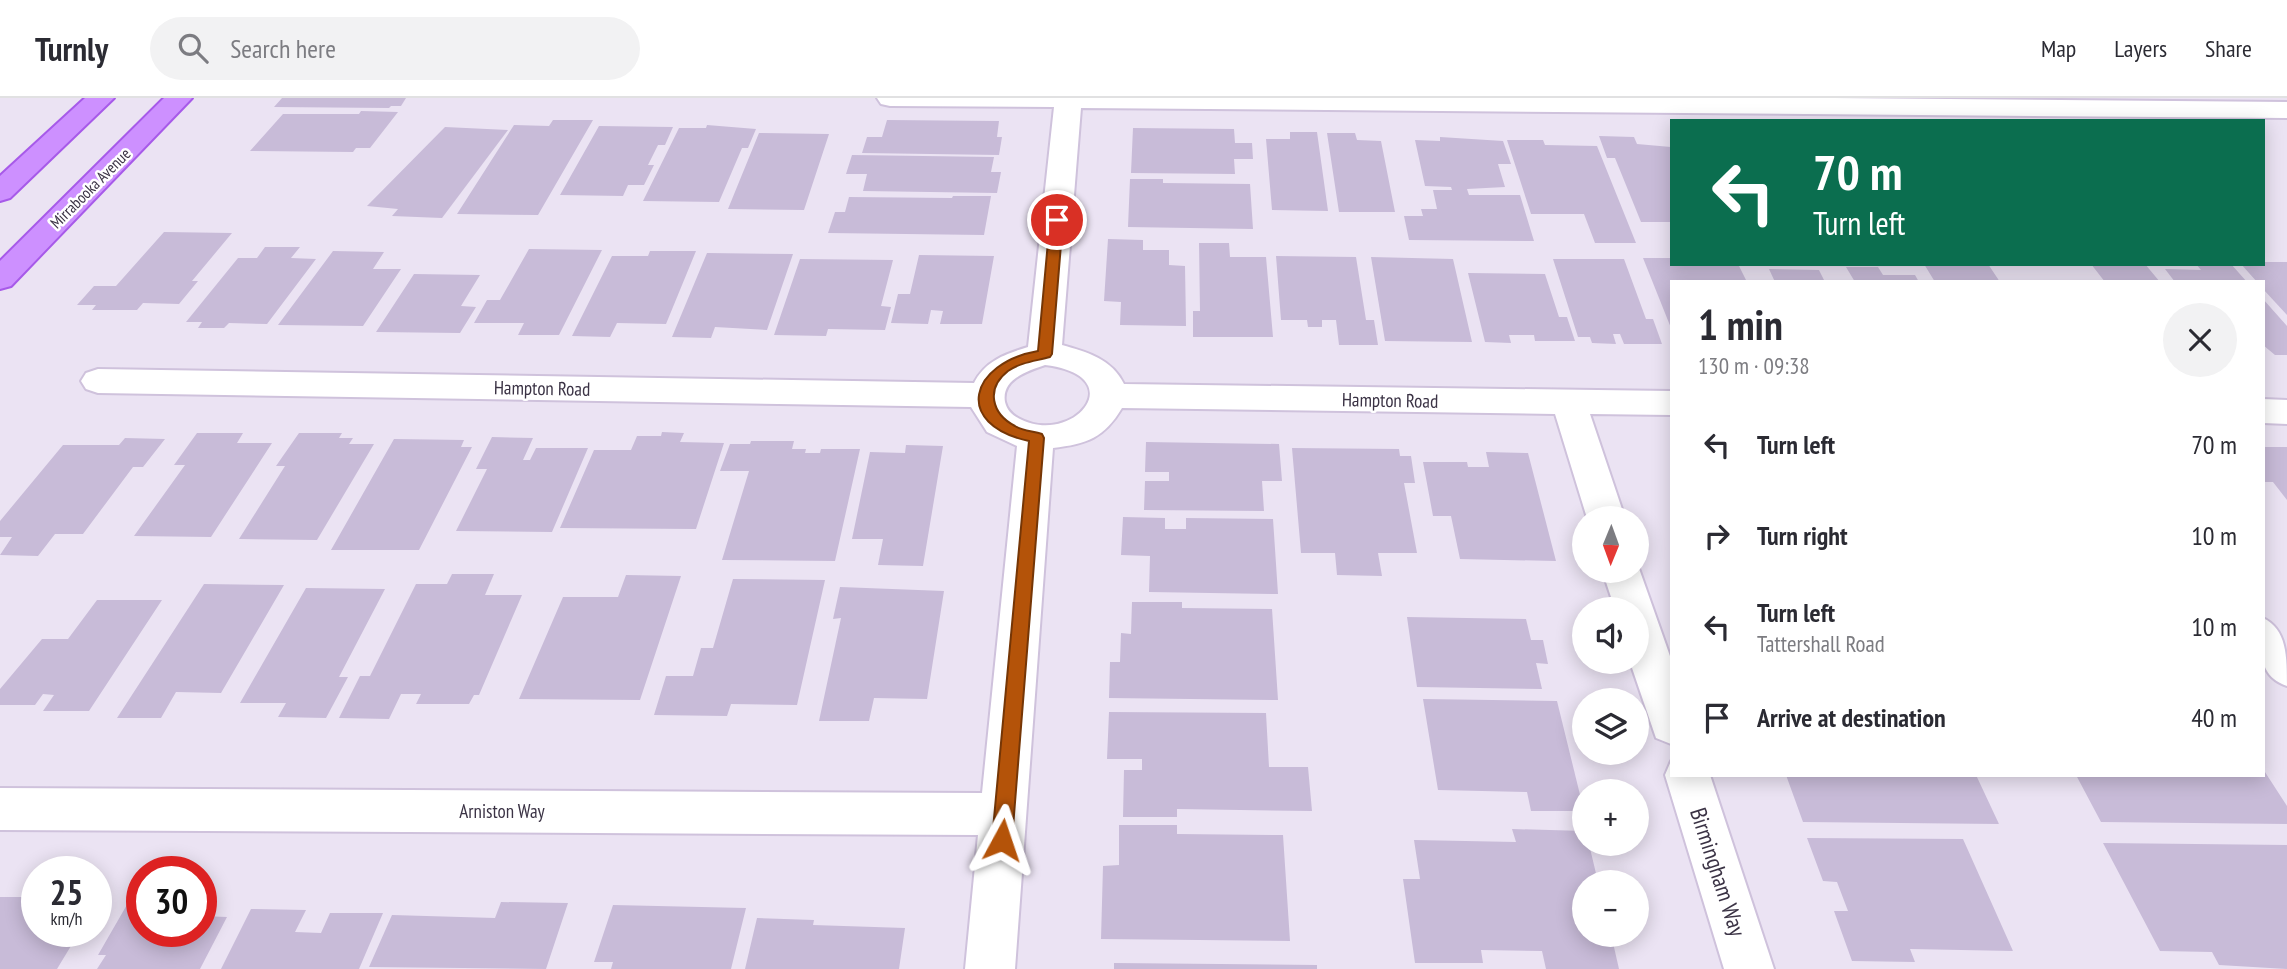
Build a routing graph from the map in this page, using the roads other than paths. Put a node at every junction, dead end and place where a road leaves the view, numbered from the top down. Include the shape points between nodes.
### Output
1 (101, 98) edge
2 (179, 98) edge
3 (890, 98) edge
4 (1439, 99) edge
5 (1068, 101) junction
6 (2287, 110) edge
7 (0, 192) edge
8 (0, 279) edge
9 (1045, 354) junction
10 (99, 381) dead end
11 (985, 395) junction
12 (1109, 396) junction
13 (1569, 402) junction
14 (1670, 403) edge
15 (2265, 411) edge
16 (2287, 412) edge
17 (1036, 438) junction
18 (1602, 506) edge
19 (2265, 638) edge
20 (1649, 655) edge
21 (2287, 669) edge
22 (1670, 721) edge
23 (1688, 777) edge
24 (0, 809) edge
25 (1004, 814) junction
26 (990, 969) edge
27 (1749, 969) edge

1 - 7 main road
2 - 8 main road, Mirrabooka Avenue
3 - 5 street
4 - 5 street
4 - 6 street
5 - 9 street
9 - 11 street via 1004,368
9 - 12 street via 1064,355 1095,369 1106,382
10 - 11 street, Hampton Road
11 - 17 street via 988,410 998,423
12 - 13 street, Hampton Road
12 - 17 street via 1094,422 1058,437
13 - 14 street, Hampton Road
13 - 18 street
15 - 16 street
17 - 25 street
19 - 21 street
20 - 22 street
23 - 27 street, Birmingham Way
24 - 25 street, Arniston Way
25 - 26 street

